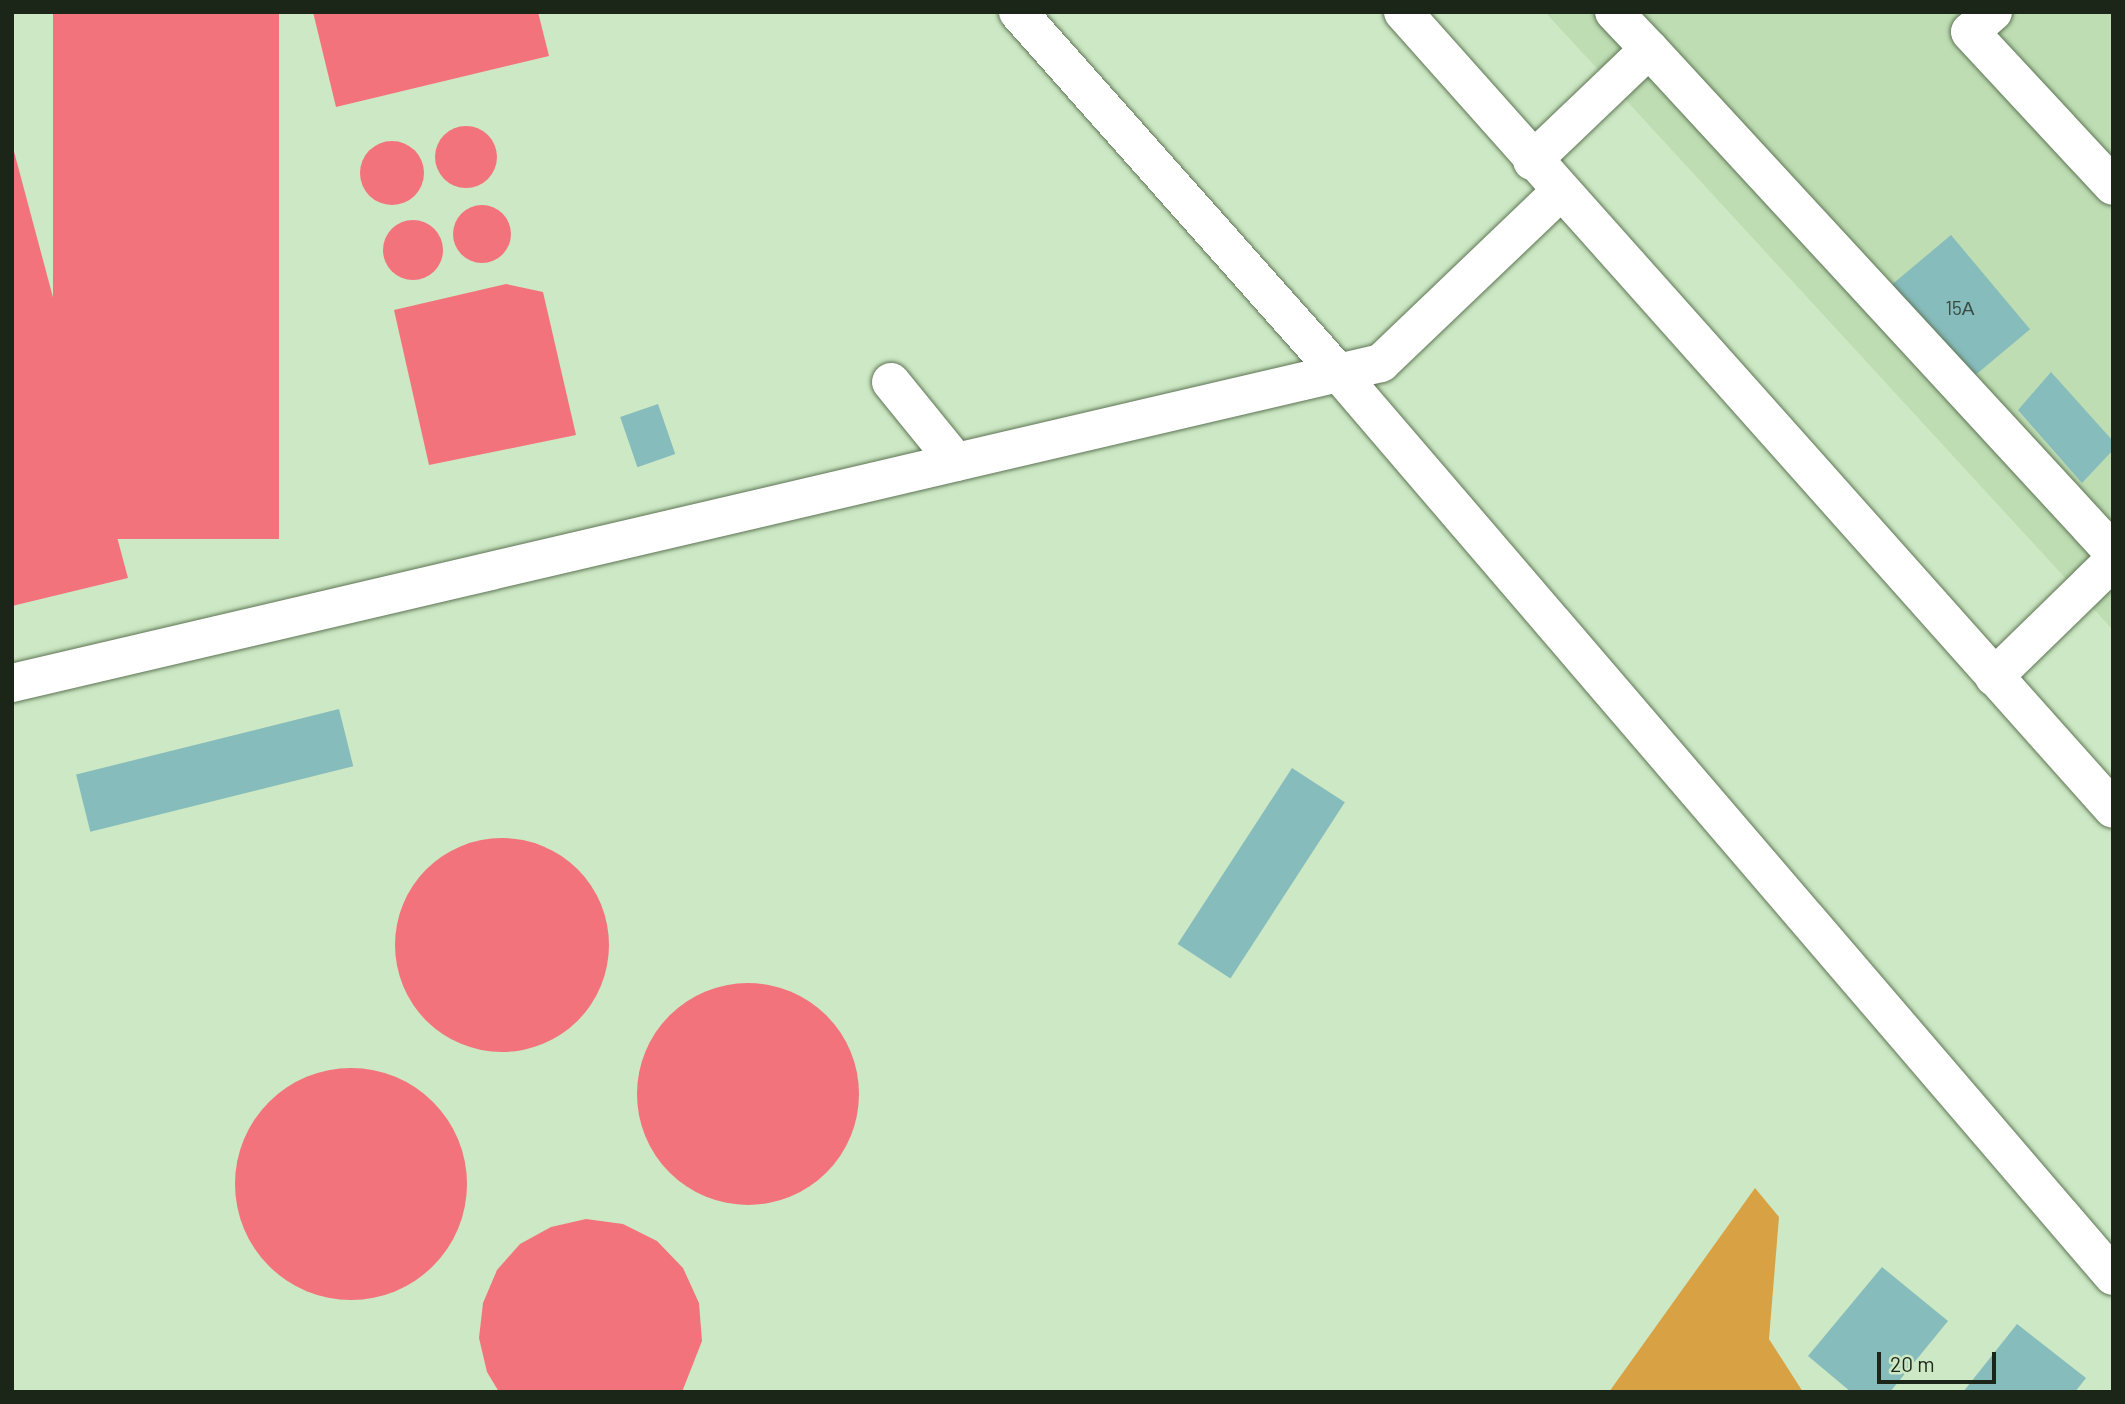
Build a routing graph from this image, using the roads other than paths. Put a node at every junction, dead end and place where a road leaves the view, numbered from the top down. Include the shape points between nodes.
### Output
1 (1018, 12) edge
2 (1403, 12) edge
3 (1614, 12) edge
4 (1993, 12) edge
5 (1649, 49) junction
6 (1532, 161) junction
7 (2113, 186) edge
8 (1560, 192) junction
9 (1338, 372) junction
10 (891, 382) dead end
11 (957, 461) junction
12 (2113, 552) edge
13 (2113, 561) edge
14 (1994, 677) junction
15 (12, 683) edge
16 (2113, 809) edge
17 (2113, 1276) edge

1 - 9 street
2 - 6 street
3 - 5 street
4 - 7 street via 1970,32
5 - 6 street
5 - 12 street
6 - 8 street
8 - 9 street via 1381,363
8 - 14 street
9 - 11 street
9 - 17 street
10 - 11 street
11 - 15 street
13 - 14 street
14 - 16 street

